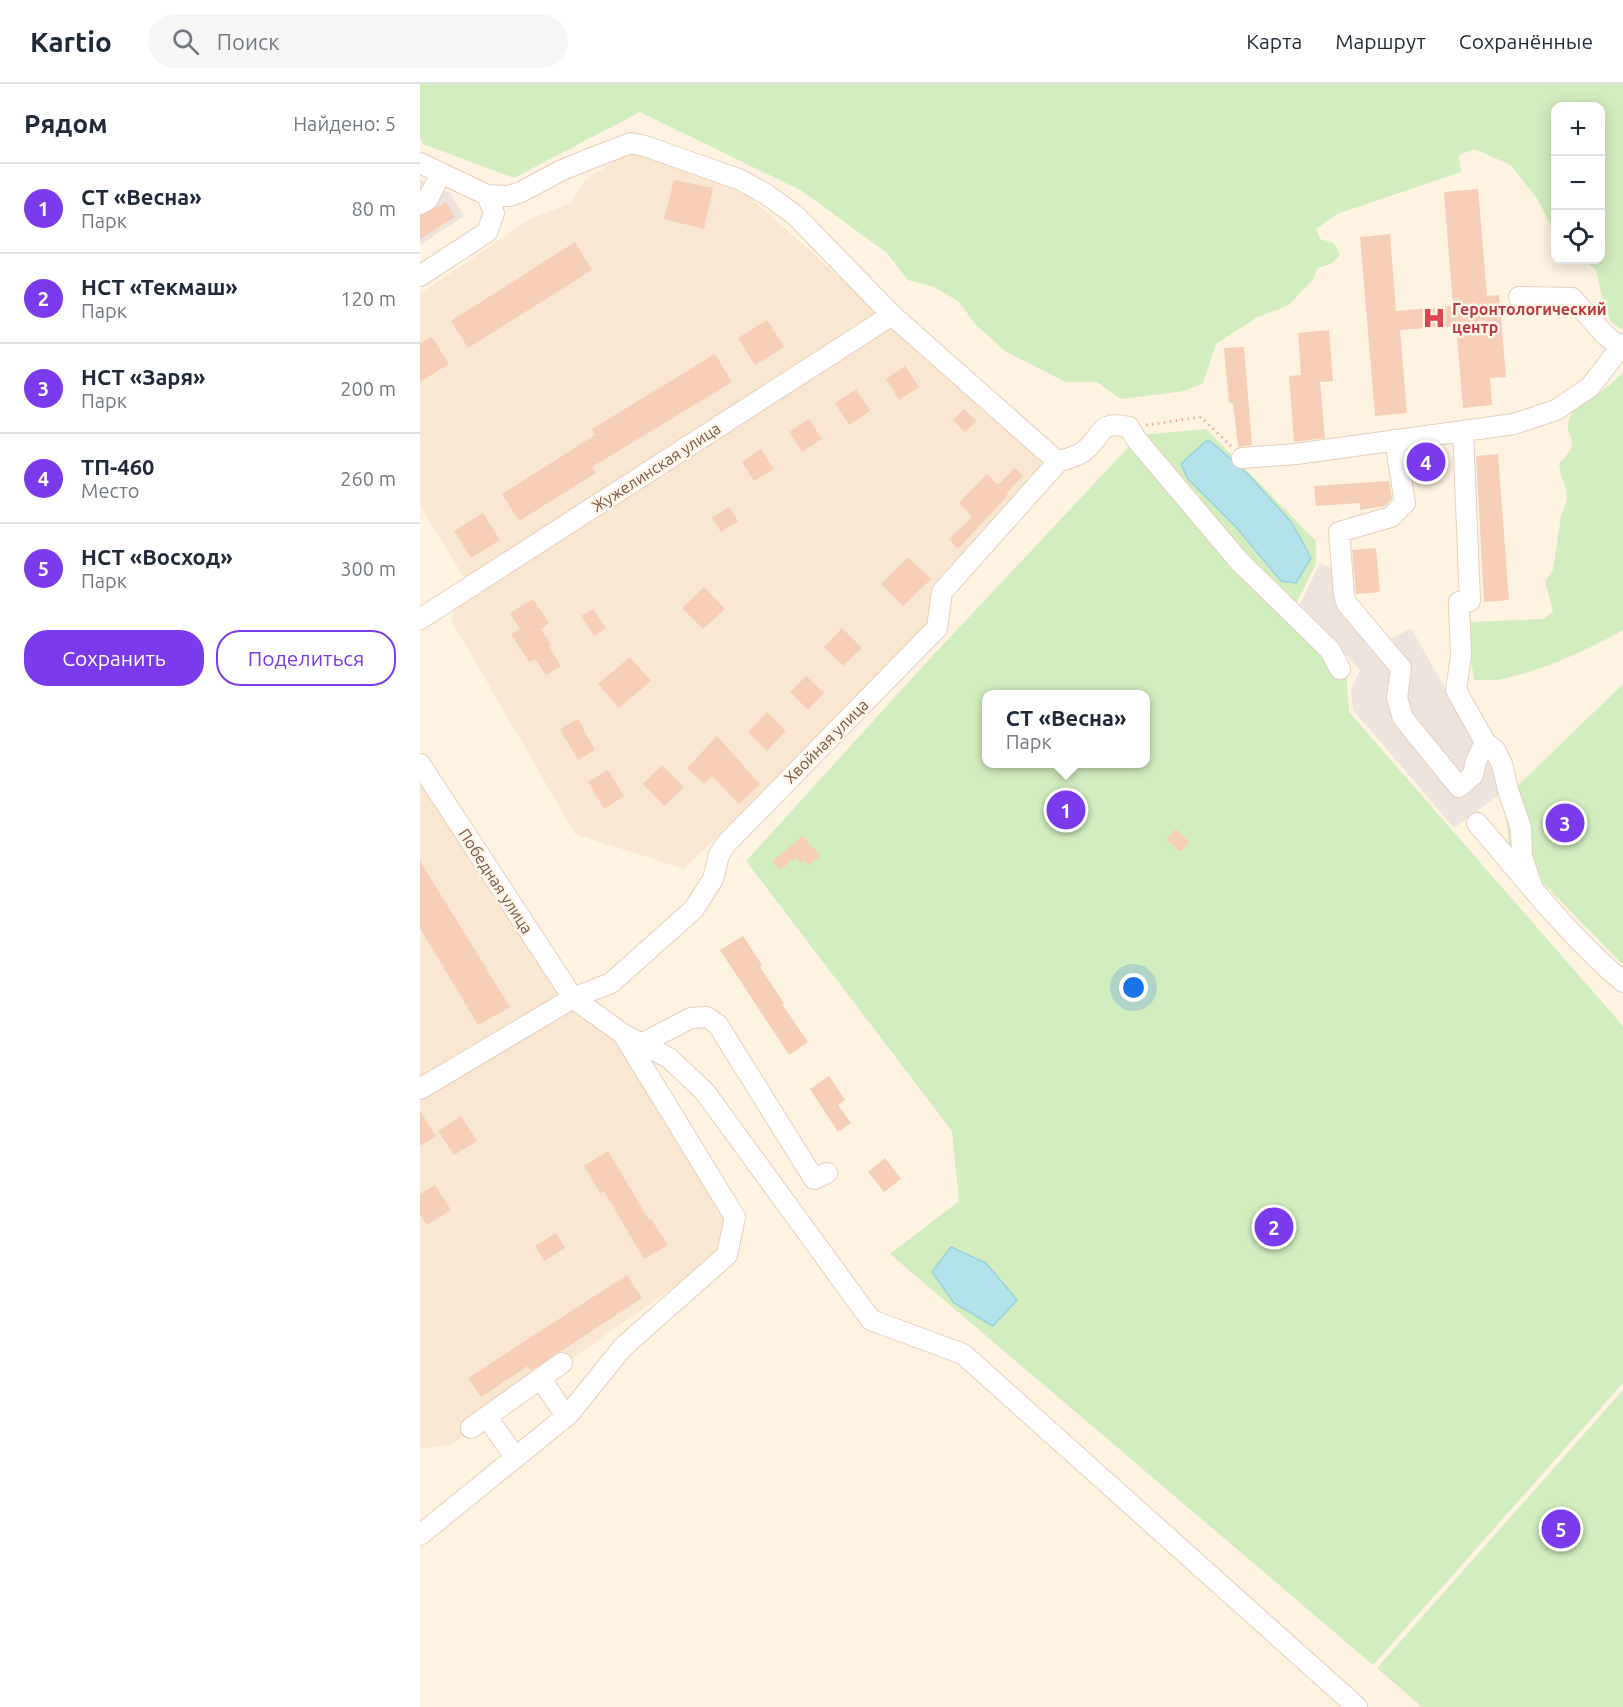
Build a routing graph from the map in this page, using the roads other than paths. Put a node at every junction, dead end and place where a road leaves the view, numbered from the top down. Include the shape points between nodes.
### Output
1 (420, 163) edge
2 (441, 173) junction
3 (487, 195) junction
4 (420, 204) edge
5 (420, 276) edge
6 (1519, 297) dead end
7 (892, 315) junction
8 (1622, 345) edge
9 (1462, 431) junction
10 (1395, 440) junction
11 (1242, 458) road end
12 (1058, 462) junction
13 (420, 619) edge
14 (1340, 669) dead end
15 (1485, 742) junction
16 (420, 765) edge
17 (1477, 823) dead end
18 (1532, 886) junction
19 (1623, 982) edge
20 (573, 998) junction
21 (623, 1034) junction
22 (641, 1044) junction
23 (420, 1089) edge
24 (827, 1173) dead end
25 (562, 1363) dead end
26 (541, 1379) junction
27 (566, 1416) junction
28 (515, 1457) junction
29 (420, 1535) edge
30 (1357, 1707) edge

1 - 2 street
2 - 3 street
2 - 4 street via 428,199
3 - 5 street via 494,213 487,232
3 - 7 street via 509,196 631,143 645,146 741,180 766,194 795,215
6 - 8 street via 1572,298 1606,336
7 - 12 street
7 - 13 street, Жужелинская улица
8 - 9 street via 1590,387 1556,410 1514,424
9 - 10 street
9 - 15 street via 1470,601 1459,602 1461,656 1456,690
10 - 11 street
10 - 15 street via 1405,503 1390,517 1339,532 1344,595 1347,604 1401,668 1397,698 1403,718 1459,787 1473,775
12 - 14 street via 1082,452 1105,427 1129,427 1239,561 1330,650
12 - 20 street, Хвойная улица via 942,592 937,628 725,845 713,879 694,909 611,983
15 - 18 street via 1495,750 1502,764 1521,828 1521,857
16 - 20 street, Победная улица
17 - 18 street
18 - 19 street via 1564,926
20 - 21 street
20 - 23 street, Хвойная улица
21 - 22 street
21 - 27 street via 735,1217 727,1255 623,1347
22 - 24 street via 691,1018 707,1017 718,1025 814,1179
22 - 30 street via 669,1058 705,1092 871,1320 963,1354
25 - 26 street
26 - 27 street
26 - 28 street via 479,1422
27 - 28 street
28 - 29 street

